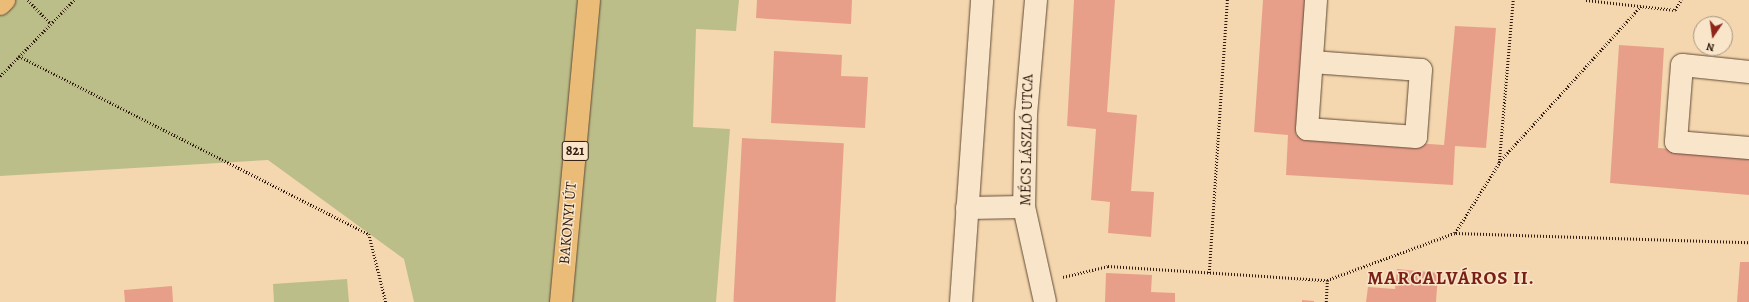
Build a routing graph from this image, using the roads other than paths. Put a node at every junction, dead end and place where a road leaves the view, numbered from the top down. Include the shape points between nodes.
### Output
1 (4, 0) edge
2 (589, 0) edge
3 (982, 0) edge
4 (1036, 0) edge
5 (1316, 0) edge
6 (0, 4) edge
7 (1312, 62) junction
8 (1749, 72) edge
9 (1749, 148) edge
10 (1024, 206) junction
11 (967, 208) junction
12 (1043, 293) edge
13 (561, 302) edge
14 (961, 302) edge

1 - 6 main road
2 - 13 main road, BAKONYI ÚT / 821
3 - 11 street
4 - 10 street, MÉCS LÁSZLÓ UTCA via 1026,114
5 - 7 street
7 - 7 street via 1307,129 1416,137 1421,70
8 - 9 street via 1682,65 1676,142
10 - 11 street
10 - 12 street, MÉCS LÁSZLÓ UTCA
11 - 14 street

